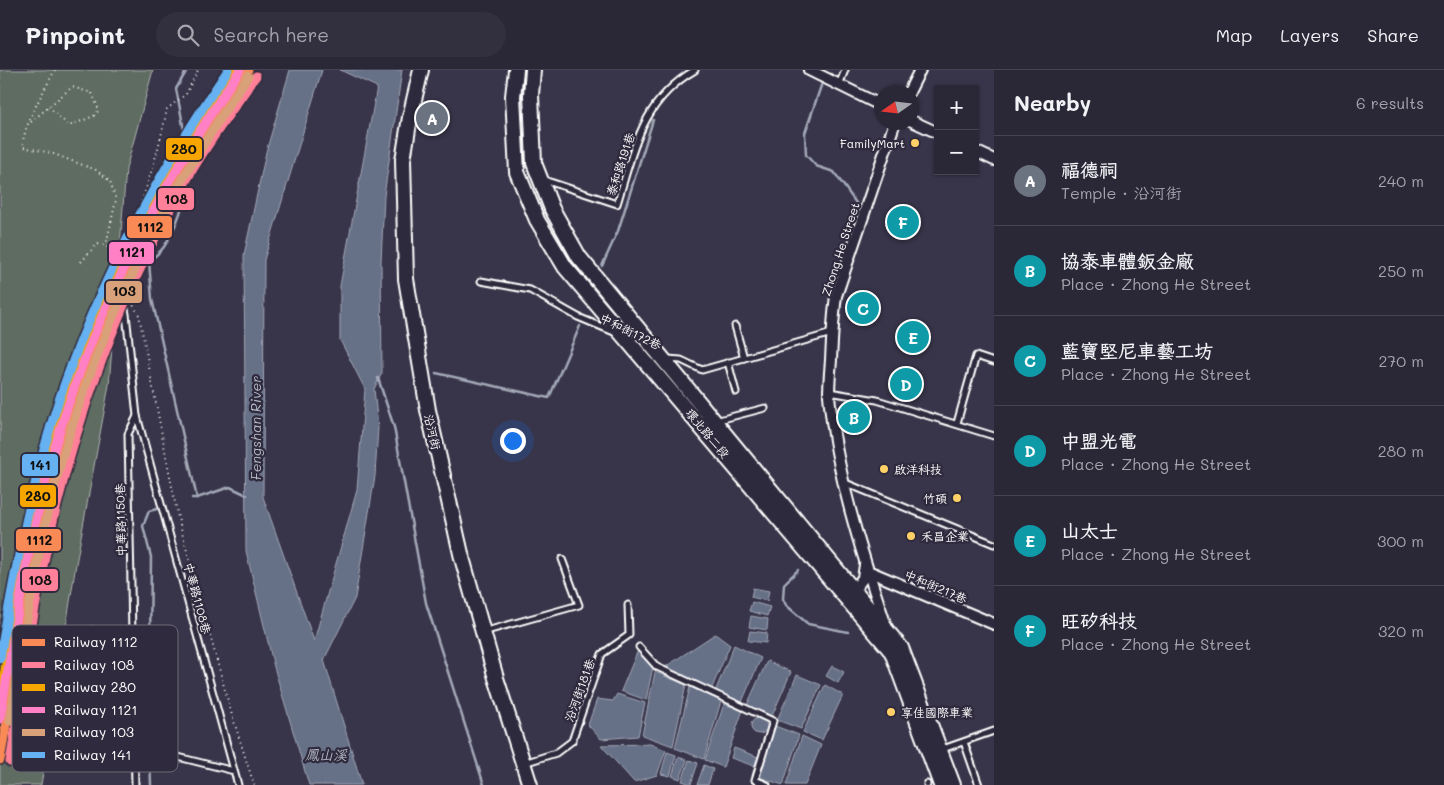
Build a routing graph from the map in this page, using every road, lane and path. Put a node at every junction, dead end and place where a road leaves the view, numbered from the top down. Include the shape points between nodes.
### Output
1 (55, 70) edge
2 (198, 70) edge
3 (421, 70) edge
4 (516, 70) edge
5 (533, 70) edge
6 (695, 70) edge
7 (809, 70) edge
8 (845, 70) edge
9 (920, 70) edge
10 (839, 85) junction
11 (912, 85) edge
12 (874, 102) edge
13 (49, 107) junction
14 (29, 124) junction
15 (919, 124) edge
16 (892, 130) edge
17 (934, 131) edge
18 (979, 153) edge
19 (994, 160) edge
20 (540, 179) junction
21 (106, 245) junction
22 (115, 257) junction
23 (81, 262) dead end
24 (481, 280) dead end
25 (129, 298) dead end
26 (735, 326) dead end
27 (833, 333) junction
28 (626, 337) junction
29 (658, 356) junction
30 (744, 358) junction
31 (728, 362) junction
32 (994, 362) edge
33 (736, 392) dead end
34 (829, 392) junction
35 (765, 408) dead end
36 (137, 416) junction
37 (714, 421) junction
38 (957, 423) junction
39 (994, 436) edge
40 (843, 482) junction
41 (994, 544) edge
42 (562, 559) dead end
43 (867, 567) junction
44 (854, 590) junction
45 (864, 600) junction
46 (628, 605) dead end
47 (994, 624) edge
48 (132, 625) edge
49 (482, 633) junction
50 (640, 646) dead end
51 (994, 731) edge
52 (964, 742) junction
53 (940, 751) junction
54 (178, 757) edge
55 (524, 763) junction
56 (234, 771) junction
57 (135, 772) edge
58 (135, 785) edge
59 (238, 785) edge
60 (254, 785) edge
61 (530, 785) edge
62 (768, 785) edge
63 (941, 785) edge
64 (953, 785) edge
65 (979, 785) edge

1 - 14 path
2 - 22 path via 186,94 166,109 155,162 128,234
3 - 49 street, 沿河街 via 404,160 406,279 428,410
4 - 28 street, 環北路二段 via 513,96 517,172 537,220 565,267
5 - 20 street, 環北路二段 via 534,164
6 - 20 lane, 泰和路191巷 via 673,85 651,109 617,204
7 - 10 street
8 - 10 lane
9 - 11 street
10 - 12 street
13 - 13 path via 72,87 92,93 99,110 94,116 69,126
13 - 14 path
14 - 21 path via 22,140 23,147 51,153 96,170 110,181 116,200
15 - 17 street
16 - 27 street, Zhong He Street via 836,296
18 - 19 street
20 - 29 street, 環北路二段 via 552,209 579,257
21 - 22 path
21 - 23 path via 96,244
22 - 36 lane, 中華路1150巷 via 126,314
24 - 28 lane, 中和街172巷 via 530,290 578,317
25 - 60 path via 139,315 178,518
26 - 30 lane
27 - 30 lane, 中和街172巷
27 - 34 street, Zhong He Street
28 - 29 lane, 中和街172巷
28 - 45 street, 環北路二段
29 - 31 lane, 中和街172巷 via 681,360 702,370
29 - 37 street, 環北路二段
30 - 31 lane, 中和街172巷
31 - 33 lane
32 - 38 lane via 976,356
34 - 38 lane via 877,400
34 - 40 street, Zhong He Street via 836,455
35 - 37 lane
36 - 48 lane, 中華路1150巷 via 128,434
36 - 56 lane, 中華路1108巷
37 - 44 street, 環北路二段
38 - 39 lane
40 - 41 lane
40 - 43 street, Zhong He Street
42 - 49 lane via 579,605
43 - 44 street
43 - 45 street, Zhong He Street
43 - 47 street, 中和街217巷
44 - 45 street, 環北路二段
45 - 53 street, 環北路二段 via 901,648
45 - 63 street, 環北路二段 via 892,652
46 - 55 lane, 沿河街181巷 via 628,635 602,654 572,741 556,753
49 - 55 street, 沿河街
50 - 62 lane via 657,667 774,721 755,780
51 - 52 lane
52 - 53 lane
52 - 65 lane
53 - 64 street, 環北路二段
54 - 56 lane
55 - 61 street, 沿河街
56 - 59 lane, 中華路1108巷
57 - 58 lane, 中華路1150巷

